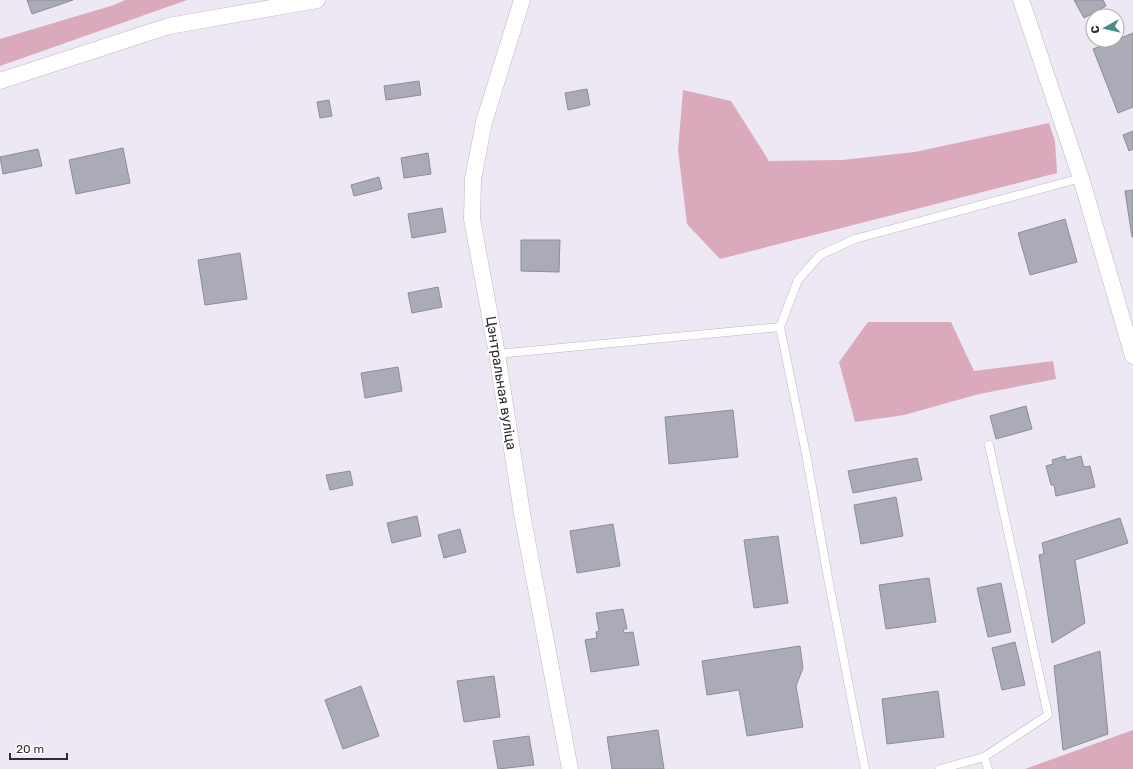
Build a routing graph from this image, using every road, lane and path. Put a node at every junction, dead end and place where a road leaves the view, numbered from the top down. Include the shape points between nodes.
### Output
1 (317, 0) edge
2 (522, 0) edge
3 (1022, 0) edge
4 (0, 81) edge
5 (1081, 178) junction
6 (780, 327) junction
7 (497, 354) junction
8 (1133, 356) edge
9 (989, 445) dead end
10 (984, 757) junction
11 (570, 769) edge
12 (865, 769) edge
13 (940, 769) edge
14 (988, 769) edge

1 - 4 street via 169,26
2 - 7 street, Цэнтральная вуліца via 484,122 474,179 472,219
3 - 5 street
5 - 6 lane via 856,239 820,255 798,280
5 - 8 street
6 - 7 lane
6 - 12 lane
7 - 11 street, Цэнтральная вуліца via 523,519
9 - 10 lane via 1048,715
10 - 13 lane
10 - 14 lane

